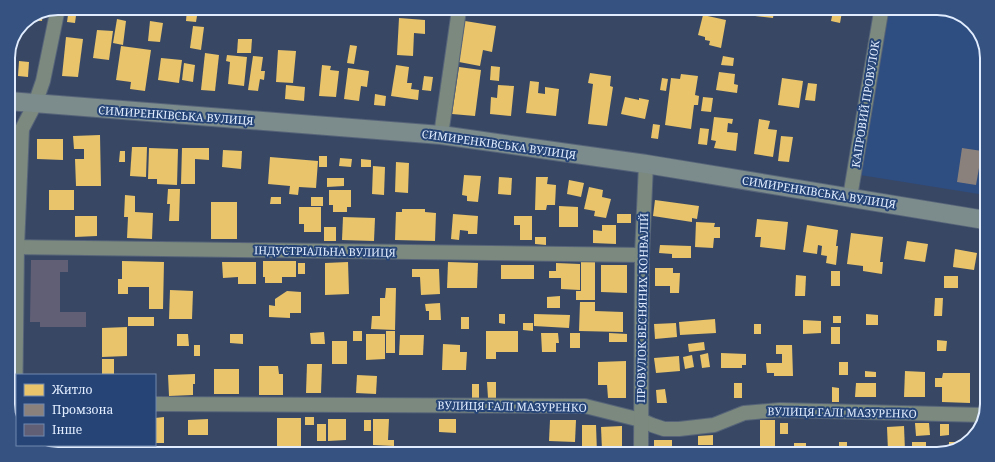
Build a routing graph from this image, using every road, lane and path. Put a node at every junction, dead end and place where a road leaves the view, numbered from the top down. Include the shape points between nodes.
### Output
1 (57, 15) edge
2 (458, 15) edge
3 (880, 15) edge
4 (15, 102) edge
5 (35, 104) junction
6 (441, 135) junction
7 (646, 164) junction
8 (850, 197) junction
9 (980, 219) edge
10 (15, 221) edge
11 (15, 247) edge
12 (642, 255) junction
13 (156, 404) edge
14 (978, 415) edge
15 (641, 420) junction
16 (641, 447) edge

1 - 5 street via 43,81
2 - 6 street
3 - 8 street, КАПРОВИЙ ПРОВУЛОК
4 - 5 main road, СИМИРЕНКІВСЬКА ВУЛИЦЯ
5 - 6 main road, СИМИРЕНКІВСЬКА ВУЛИЦЯ
5 - 10 street via 22,129
6 - 7 main road, СИМИРЕНКІВСЬКА ВУЛИЦЯ
7 - 8 main road, СИМИРЕНКІВСЬКА ВУЛИЦЯ
7 - 12 street, ПРОВУЛОК ВЕСНЯНИХ КОНВАЛІЙ
8 - 9 main road, СИМИРЕНКІВСЬКА ВУЛИЦЯ
11 - 12 street, ІНДУСТРІАЛЬНА ВУЛИЦЯ
12 - 15 street, ПРОВУЛОК ВЕСНЯНИХ КОНВАЛІЙ
13 - 15 street, ВУЛИЦЯ ГАЛІ МАЗУРЕНКО via 585,406
14 - 15 street, ВУЛИЦЯ ГАЛІ МАЗУРЕНКО via 780,410 744,413 714,425 664,429
15 - 16 street, ПРОВУЛОК ВЕСНЯНИХ КОНВАЛІЙ

